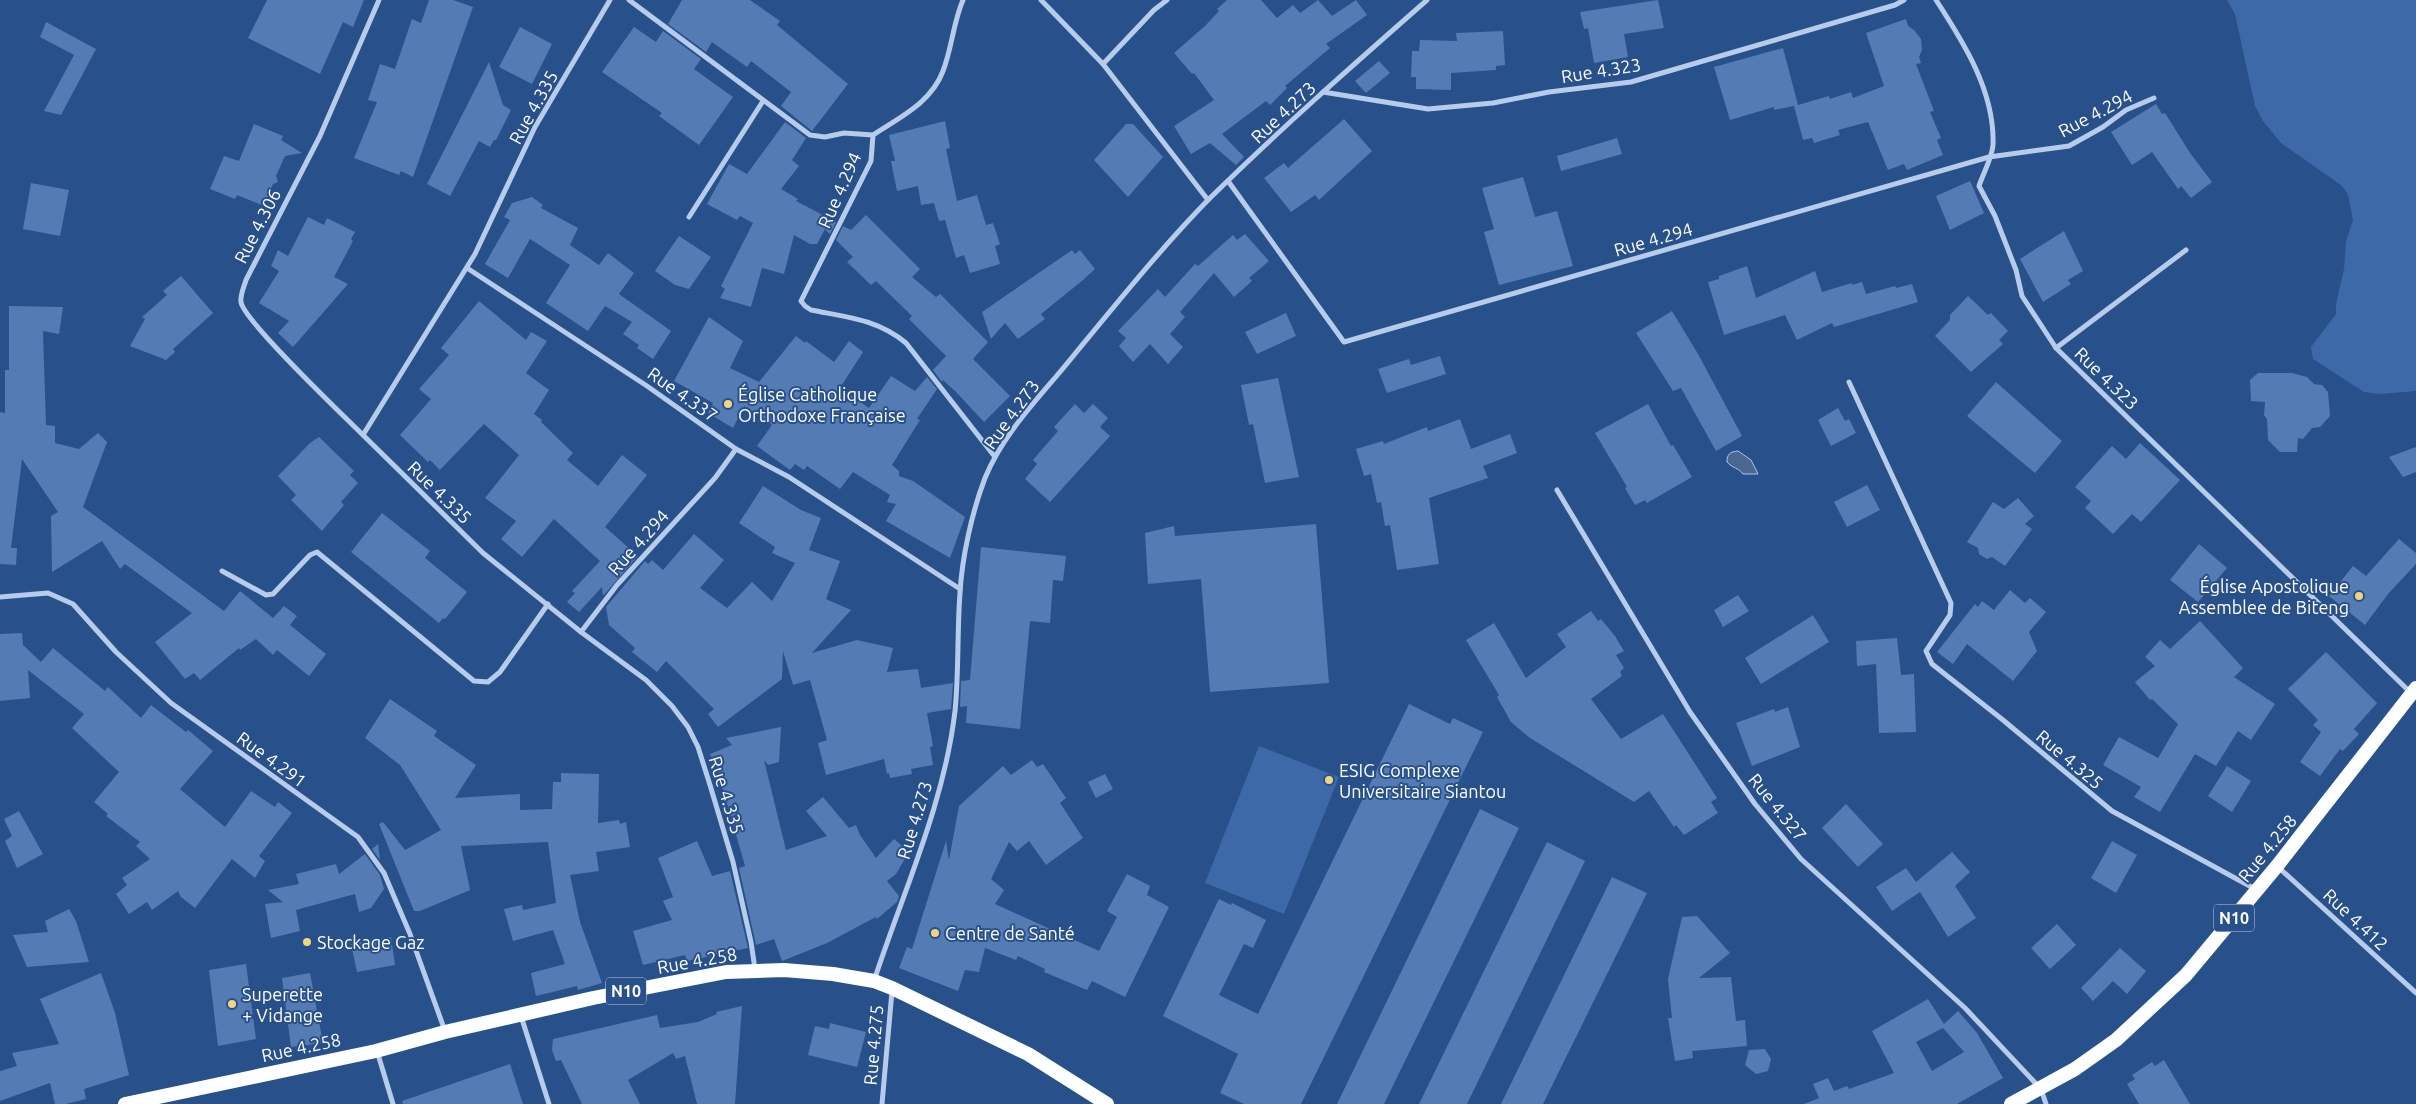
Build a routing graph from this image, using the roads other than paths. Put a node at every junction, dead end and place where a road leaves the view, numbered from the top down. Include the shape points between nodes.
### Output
1 (379, 0) edge
2 (610, 0) edge
3 (629, 0) edge
4 (963, 0) edge
5 (1042, 0) edge
6 (1167, 0) edge
7 (1426, 0) edge
8 (1904, 0) edge
9 (1936, 0) edge
10 (1103, 64) junction
11 (1323, 92) junction
12 (2154, 98) dead end
13 (763, 101) junction
14 (873, 135) junction
15 (1989, 157) junction
16 (1228, 181) junction
17 (1208, 200) junction
18 (689, 217) dead end
19 (2186, 250) dead end
20 (467, 268) junction
21 (2056, 348) junction
22 (1849, 382) dead end
23 (363, 435) junction
24 (736, 449) junction
25 (995, 457) junction
26 (1557, 490) dead end
27 (222, 571) dead end
28 (960, 589) junction
29 (0, 597) edge
30 (548, 604) junction
31 (581, 632) junction
32 (2414, 691) edge
33 (2277, 866) junction
34 (2257, 890) junction
35 (755, 970) junction
36 (874, 981) junction
37 (892, 988) junction
38 (2416, 993) edge
39 (520, 1016) junction
40 (445, 1032) junction
41 (376, 1051) junction
42 (2041, 1089) junction
43 (125, 1104) edge
44 (393, 1104) edge
45 (549, 1104) edge
46 (882, 1104) edge
47 (1107, 1104) edge
48 (2011, 1104) edge
49 (2046, 1104) edge

1 - 23 street, Rue 4.306 via 320,136 246,280 241,302 260,330
2 - 20 street, Rue 4.335 via 535,127
3 - 13 street
4 - 14 street, Rue 4.294 via 938,84 924,101
5 - 10 street
6 - 10 street
7 - 11 street, Rue 4.273
8 - 11 street, Rue 4.323 via 1631,82 1493,103 1428,109
9 - 15 street, Rue 4.323 via 1970,55 1979,78 1990,118 1993,147
10 - 17 street
11 - 16 street, Rue 4.273
12 - 15 street, Rue 4.294 via 2126,110 2069,146
13 - 14 street via 810,135
13 - 18 street
14 - 25 street, Rue 4.294 via 871,161 801,301 811,310 859,319 884,326 895,333 906,342
15 - 16 street, Rue 4.294 via 1344,342
15 - 21 street, Rue 4.323 via 1979,186 1995,216 2016,270 2022,296
16 - 17 street, Rue 4.273
17 - 25 street, Rue 4.273 via 1143,270 1002,444
19 - 21 street
20 - 23 street, Rue 4.335
20 - 24 street, Rue 4.337 via 647,386
21 - 32 street, Rue 4.323
22 - 34 street, Rue 4.325 via 1952,609 1926,651 1932,664 2112,812
23 - 30 street, Rue 4.335 via 483,553
24 - 28 street, Rue 4.337 via 789,477
24 - 31 street, Rue 4.294 via 715,478 617,585
25 - 28 street, Rue 4.273 via 974,512
26 - 42 street, Rue 4.327 via 1690,712 1755,804 1801,859 1965,1008
27 - 30 street via 266,595 274,594 310,555 317,552 474,681 488,682 500,672
28 - 36 street, Rue 4.273 via 955,711 944,770 929,829
29 - 40 street, Rue 4.291 via 48,593 73,604 116,652 171,703 358,837 384,874 410,934
30 - 31 street, Rue 4.335
31 - 35 street, Rue 4.335 via 646,680 688,727 698,747 733,862
32 - 33 highway, Rue 4.258 / N10
33 - 34 highway, Rue 4.258 / N10
33 - 38 street, Rue 4.412
34 - 42 highway, Rue 4.258 / N10 via 2186,975 2116,1040
35 - 36 highway, Rue 4.258 / N10 via 833,974
35 - 39 highway, Rue 4.258 / N10 via 658,985
36 - 37 highway, Rue 4.258 / N10
37 - 46 street, Rue 4.275
37 - 47 highway, Rue 4.258 / N10 via 1028,1054
39 - 40 highway, Rue 4.258 / N10
39 - 45 street
40 - 41 highway, Rue 4.258 / N10
41 - 43 highway, Rue 4.258 / N10
41 - 44 street
42 - 48 highway, Rue 4.258 / N10
42 - 49 street

